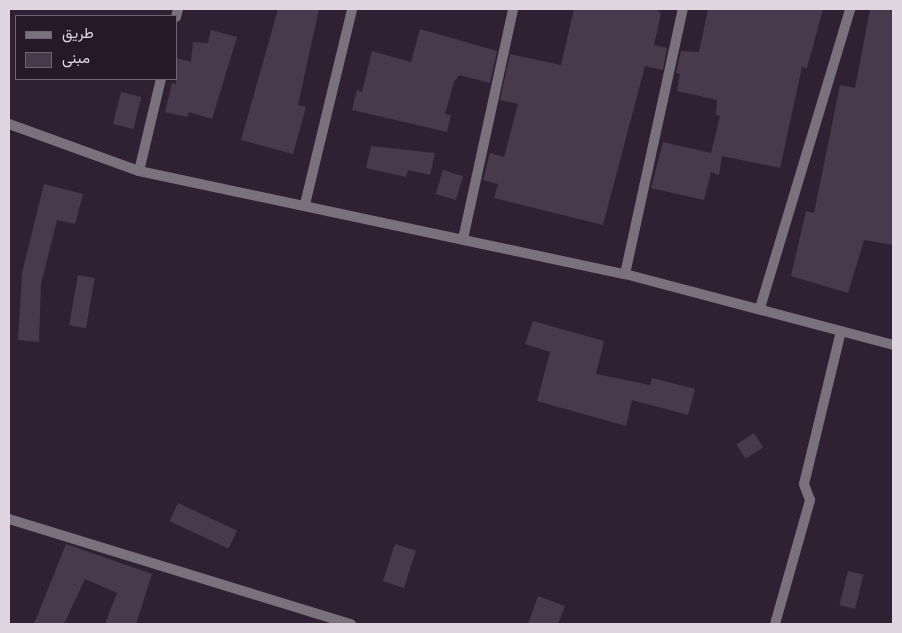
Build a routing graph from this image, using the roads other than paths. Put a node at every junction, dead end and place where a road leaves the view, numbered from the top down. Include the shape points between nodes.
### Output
1 (352, 9) edge
2 (512, 9) edge
3 (683, 9) edge
4 (850, 9) edge
5 (161, 80) edge
6 (9, 124) edge
7 (139, 171) junction
8 (305, 204) junction
9 (463, 239) junction
10 (624, 274) junction
11 (760, 308) junction
12 (841, 331) junction
13 (893, 345) edge
14 (9, 519) edge
15 (351, 624) edge
16 (775, 624) edge

1 - 8 street
2 - 9 street
3 - 10 street
4 - 11 street
5 - 7 street
6 - 7 street
7 - 8 street
8 - 9 street
9 - 10 street
10 - 11 street
11 - 12 street
12 - 13 street
12 - 16 street via 804,484 810,500
14 - 15 street

